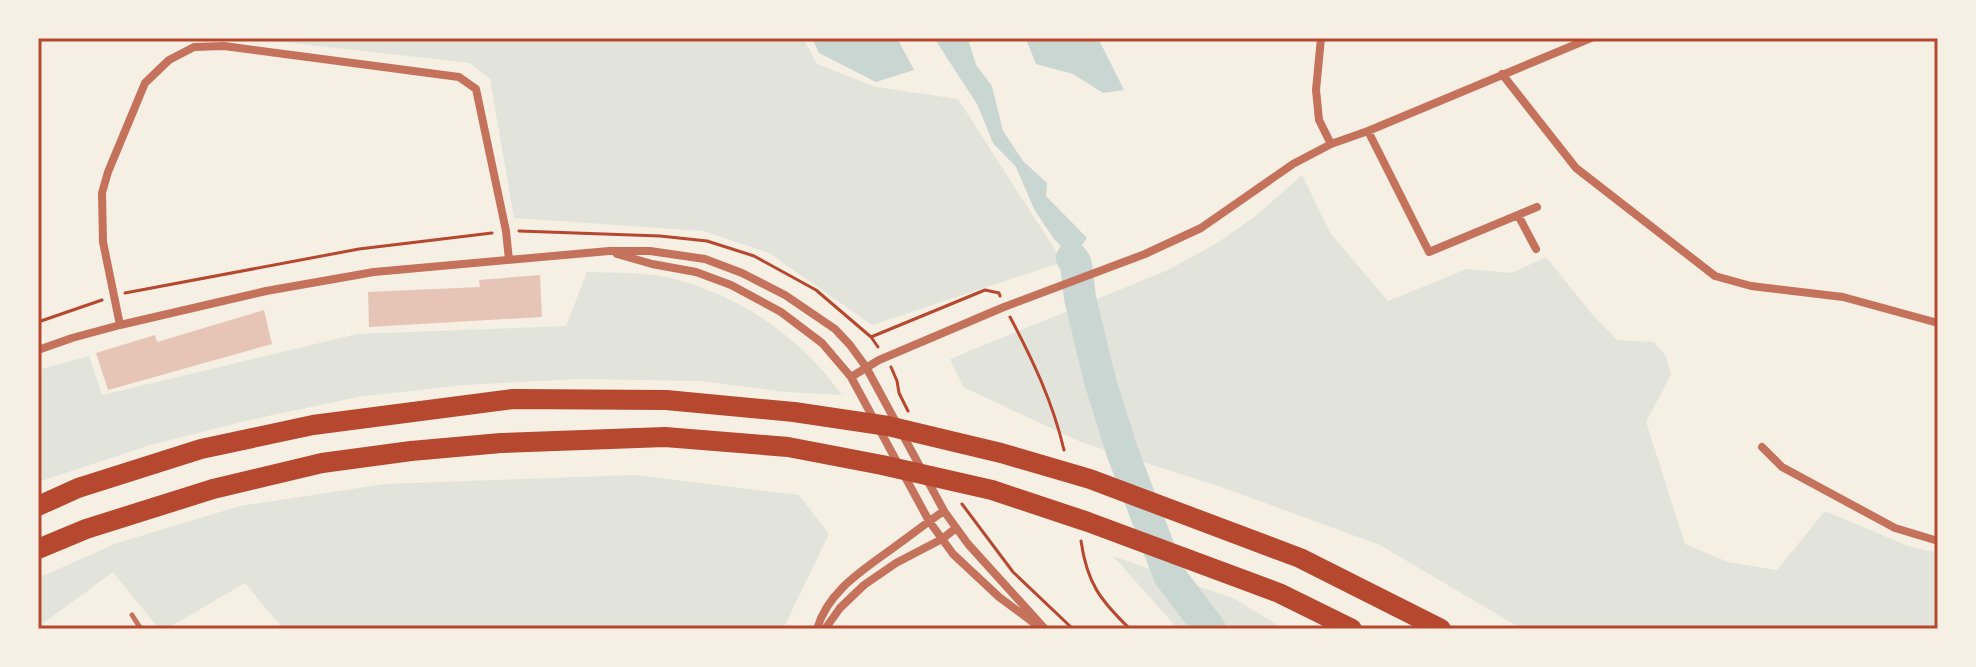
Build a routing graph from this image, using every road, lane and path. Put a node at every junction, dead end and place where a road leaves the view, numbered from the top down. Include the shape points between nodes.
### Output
1 (1321, 38) edge
2 (1590, 38) edge
3 (1502, 74) junction
4 (1368, 131) junction
5 (1331, 144) junction
6 (1537, 207) dead end
7 (1518, 215) junction
8 (1536, 249) dead end
9 (609, 251) junction
10 (509, 260) junction
11 (999, 293) dead end
12 (113, 296) junction
13 (38, 322) edge
14 (1938, 323) edge
15 (120, 325) junction
16 (871, 337) dead end
17 (38, 350) edge
18 (866, 367) junction
19 (851, 377) junction
20 (1762, 447) dead end
21 (38, 506) edge
22 (944, 511) junction
23 (929, 521) junction
24 (956, 528) junction
25 (983, 530) dead end
26 (942, 539) junction
27 (1938, 541) edge
28 (38, 549) edge
29 (132, 615) dead end
30 (141, 629) edge
31 (817, 629) edge
32 (825, 629) edge
33 (1044, 629) edge
34 (1073, 629) edge
35 (1352, 629) edge
36 (1441, 629) edge

1 - 5 street via 1316,90 1319,120
2 - 3 street
3 - 4 street
3 - 14 street via 1576,168 1715,276 1751,286 1843,297
4 - 5 street
4 - 7 street via 1429,252
5 - 18 street via 1201,228
6 - 7 street
7 - 8 street
9 - 10 street
9 - 18 street via 705,259 742,273 835,329
9 - 19 street via 731,285 781,312 822,343
10 - 12 street via 476,89 459,77 224,46 194,47 169,60 145,83 108,172 102,193 103,242
10 - 15 street via 343,277
11 - 16 path via 985,290
12 - 13 path
12 - 15 street
15 - 17 street
18 - 19 street
18 - 22 street
19 - 23 street
20 - 27 street via 1782,467 1895,528
21 - 36 highway via 201,449 313,425 513,399 666,400 888,426 1090,479 1300,558
22 - 23 street
22 - 24 street
23 - 26 street
23 - 31 street via 840,589
24 - 26 street
24 - 33 street
25 - 34 path via 1013,572
26 - 32 street via 864,585
26 - 33 street via 999,597
28 - 35 highway via 213,489 322,463 501,443 665,437 788,447 992,490 1279,593
29 - 30 lane

